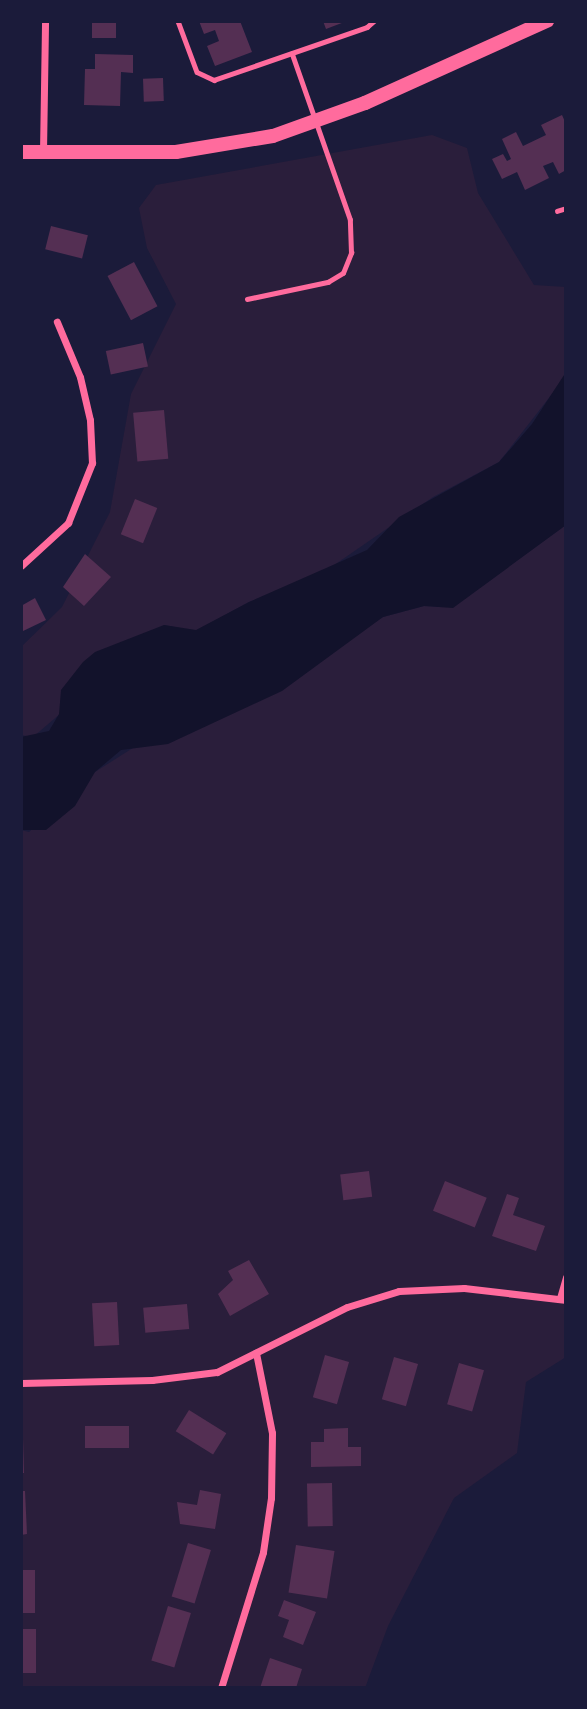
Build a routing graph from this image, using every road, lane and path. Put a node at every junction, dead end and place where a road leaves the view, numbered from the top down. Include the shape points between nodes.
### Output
1 (46, 21) edge
2 (178, 21) edge
3 (374, 21) edge
4 (548, 21) edge
5 (292, 54) junction
6 (319, 122) junction
7 (21, 152) edge
8 (43, 153) junction
9 (566, 208) edge
10 (557, 211) dead end
11 (247, 299) dead end
12 (57, 322) dead end
13 (21, 566) edge
14 (566, 1277) edge
15 (563, 1299) edge
16 (256, 1353) junction
17 (21, 1383) edge
18 (221, 1688) edge

1 - 8 street
2 - 5 lane via 197,72 207,79 222,79
3 - 5 lane
4 - 6 main road
5 - 6 lane
6 - 8 main road via 272,136 176,152
6 - 11 lane via 350,220 351,253 343,273 328,282
7 - 8 main road
9 - 10 lane
12 - 13 street via 80,377 90,420 92,463 68,523
14 - 15 street
15 - 16 street via 464,1288 399,1291 347,1307
16 - 17 street via 196,1377
16 - 18 street via 272,1433 271,1498 263,1552

